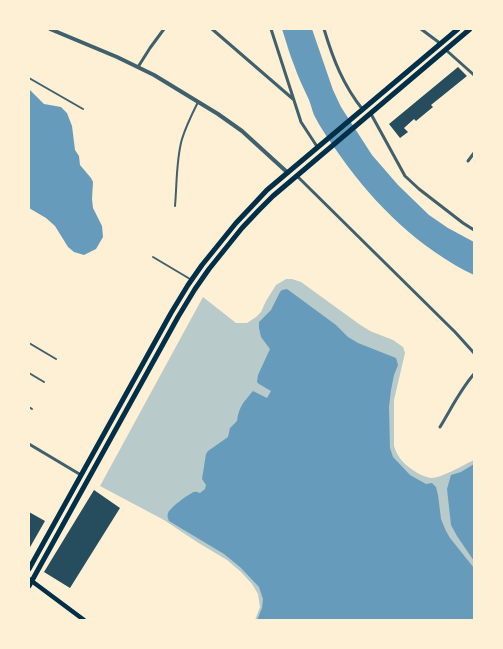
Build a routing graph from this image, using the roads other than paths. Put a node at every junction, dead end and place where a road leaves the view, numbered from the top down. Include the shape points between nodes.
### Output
1 (50, 29) edge
2 (164, 29) edge
3 (212, 29) edge
4 (270, 29) edge
5 (324, 29) edge
6 (422, 29) edge
7 (458, 29) edge
8 (470, 29) edge
9 (441, 44) junction
10 (446, 50) junction
11 (138, 67) junction
12 (474, 75) edge
13 (29, 78) edge
14 (294, 100) junction
15 (198, 102) junction
16 (83, 109) dead end
17 (363, 110) junction
18 (371, 114) junction
19 (318, 148) junction
20 (474, 154) edge
21 (468, 161) dead end
22 (288, 173) junction
23 (298, 176) junction
24 (175, 206) dead end
25 (474, 230) edge
26 (153, 257) dead end
27 (192, 280) junction
28 (29, 343) edge
29 (474, 352) edge
30 (56, 359) dead end
31 (29, 373) edge
32 (474, 374) edge
33 (44, 382) dead end
34 (440, 427) dead end
35 (29, 444) edge
36 (81, 475) junction
37 (31, 560) edge
38 (29, 570) edge
39 (30, 580) edge
40 (29, 586) edge
41 (84, 620) edge

1 - 11 street
2 - 11 street
3 - 14 street
4 - 14 street
5 - 17 street via 344,82
6 - 9 street
7 - 9 main road
8 - 10 main road
9 - 17 main road
10 - 12 street
10 - 18 main road
11 - 15 street
13 - 16 lane
14 - 19 street via 301,122
15 - 22 street via 242,131
15 - 24 lane via 182,139
17 - 19 main road
18 - 23 main road
18 - 25 street via 405,176
19 - 22 main road
20 - 21 street
22 - 27 main road via 236,223
23 - 29 street
23 - 39 main road via 242,228 195,289
26 - 27 lane
27 - 36 main road
28 - 30 lane
31 - 33 lane
32 - 34 street
35 - 36 street
36 - 37 main road
37 - 38 main road
39 - 40 main road
39 - 41 main road

